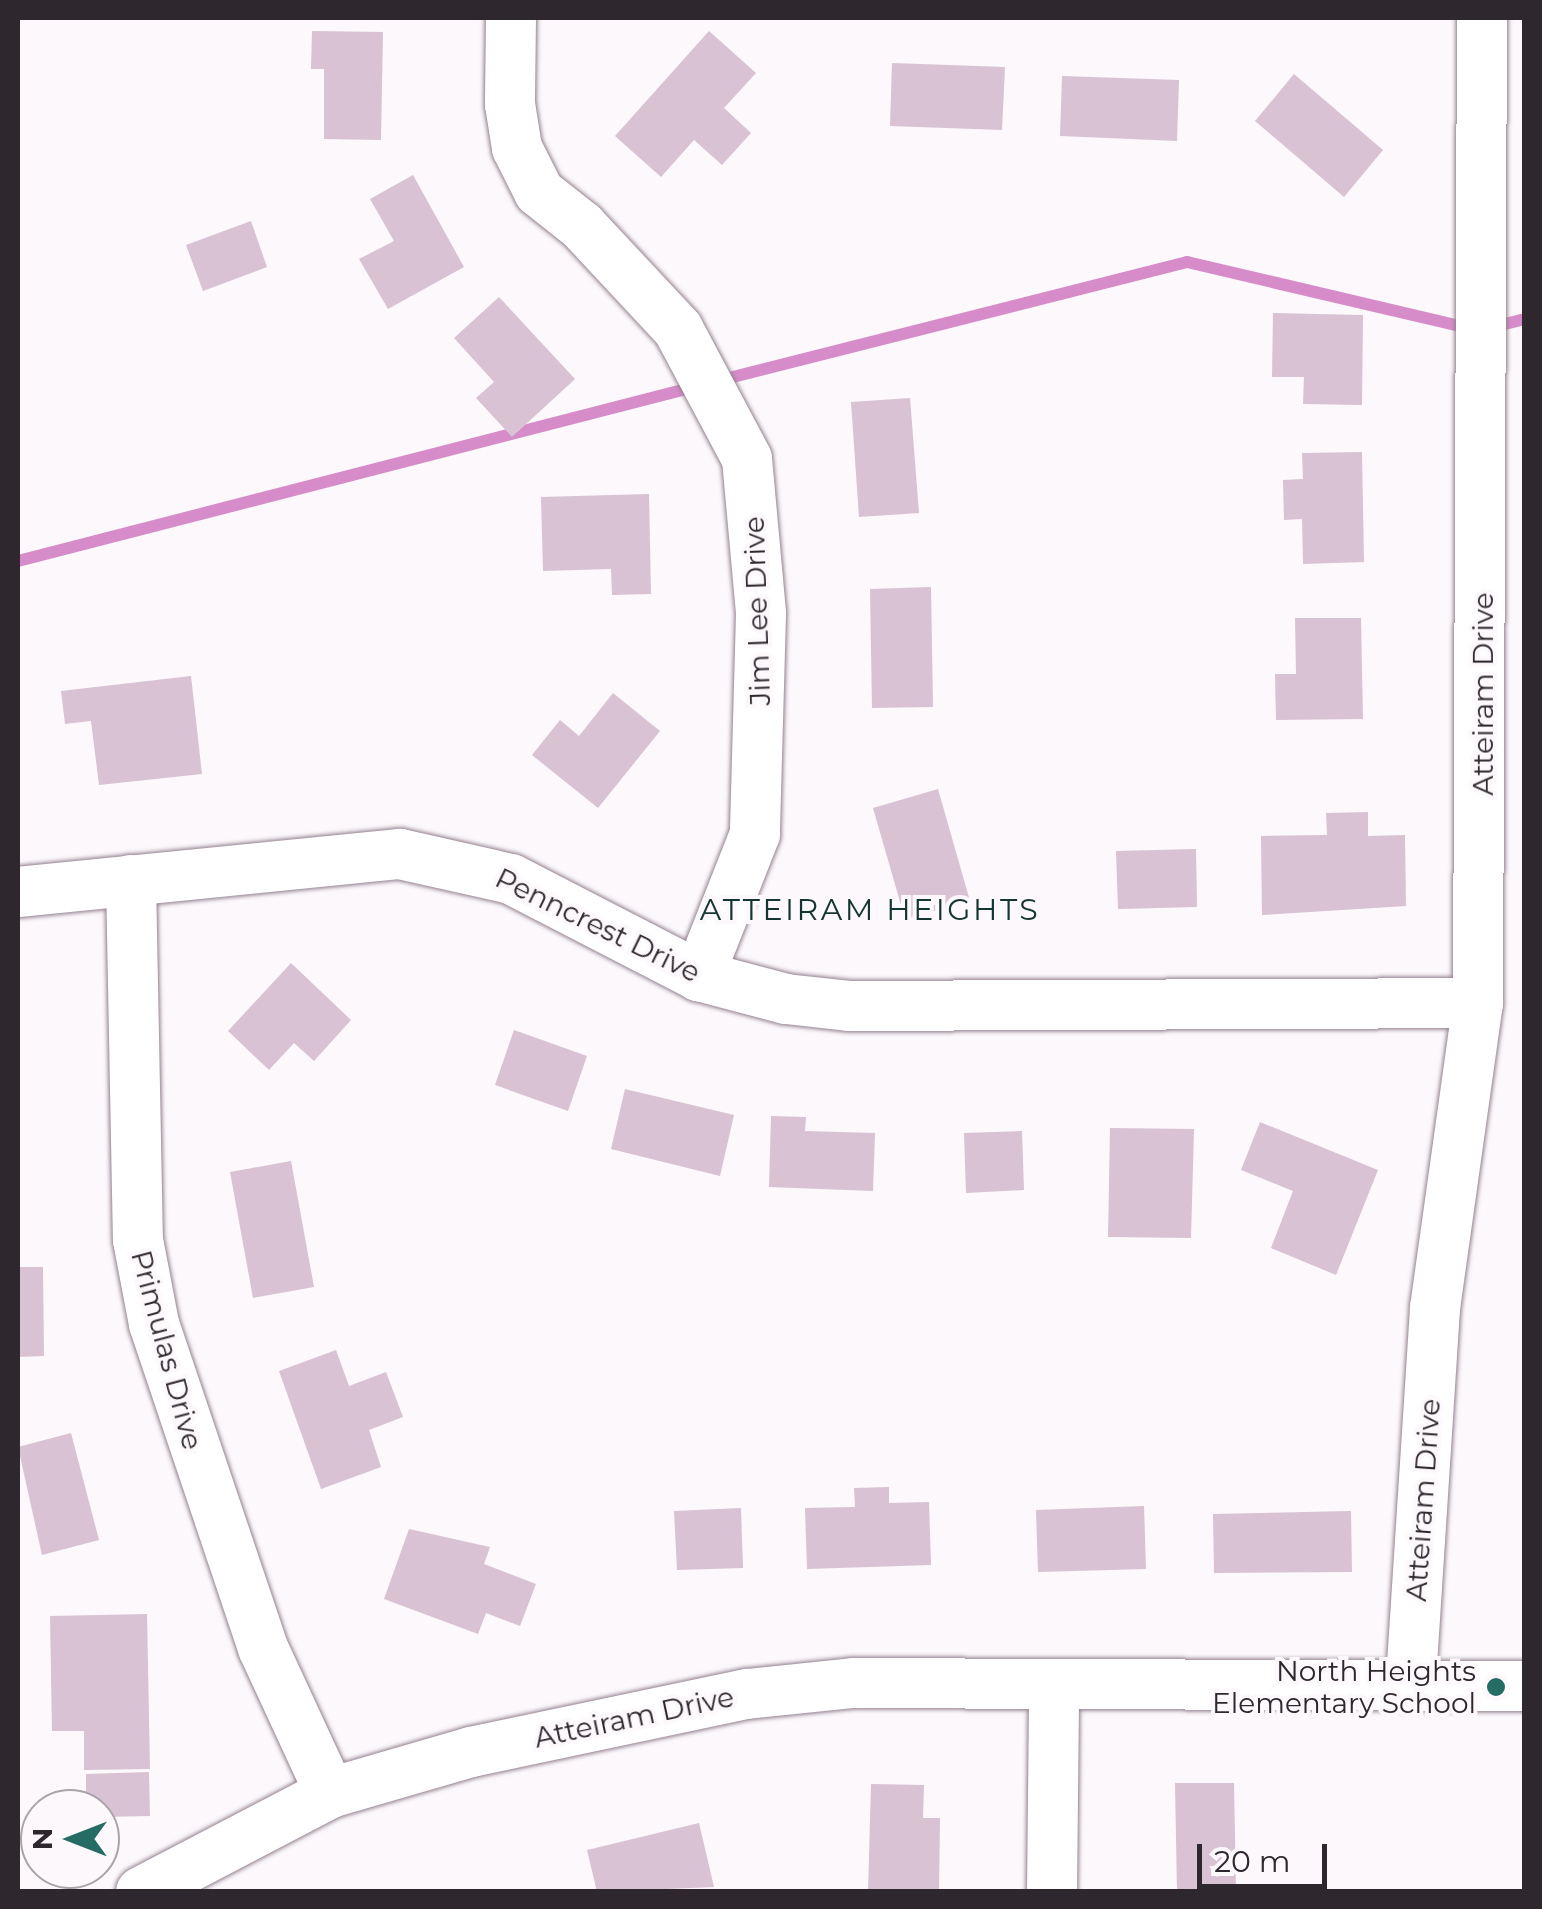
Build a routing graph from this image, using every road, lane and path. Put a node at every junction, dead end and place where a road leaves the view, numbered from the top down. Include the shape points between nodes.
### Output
1 (511, 18) edge
2 (1482, 18) edge
3 (131, 880) junction
4 (18, 892) edge
5 (698, 976) junction
6 (1478, 1003) junction
7 (1411, 1680) junction
8 (1524, 1686) edge
9 (1054, 1687) junction
10 (330, 1794) junction
11 (163, 1886) edge
12 (1052, 1892) edge

1 - 5 street, Jim Lee Drive via 510,104 517,148 538,192 582,226 678,330 747,459 762,614 755,834
2 - 6 street, Atteiram Drive
3 - 4 street, Penncrest Drive
3 - 5 street, Penncrest Drive via 400,854 452,861 511,878
3 - 10 street, Primulas Drive via 138,1240 154,1324 263,1648
5 - 6 street, Penncrest Drive via 849,1006
6 - 7 street, Atteiram Drive via 1435,1308
7 - 8 street
7 - 9 street, Atteiram Drive
9 - 10 street, Atteiram Drive via 853,1682 747,1694 471,1752
9 - 12 street
10 - 11 street, Atteiram Drive

